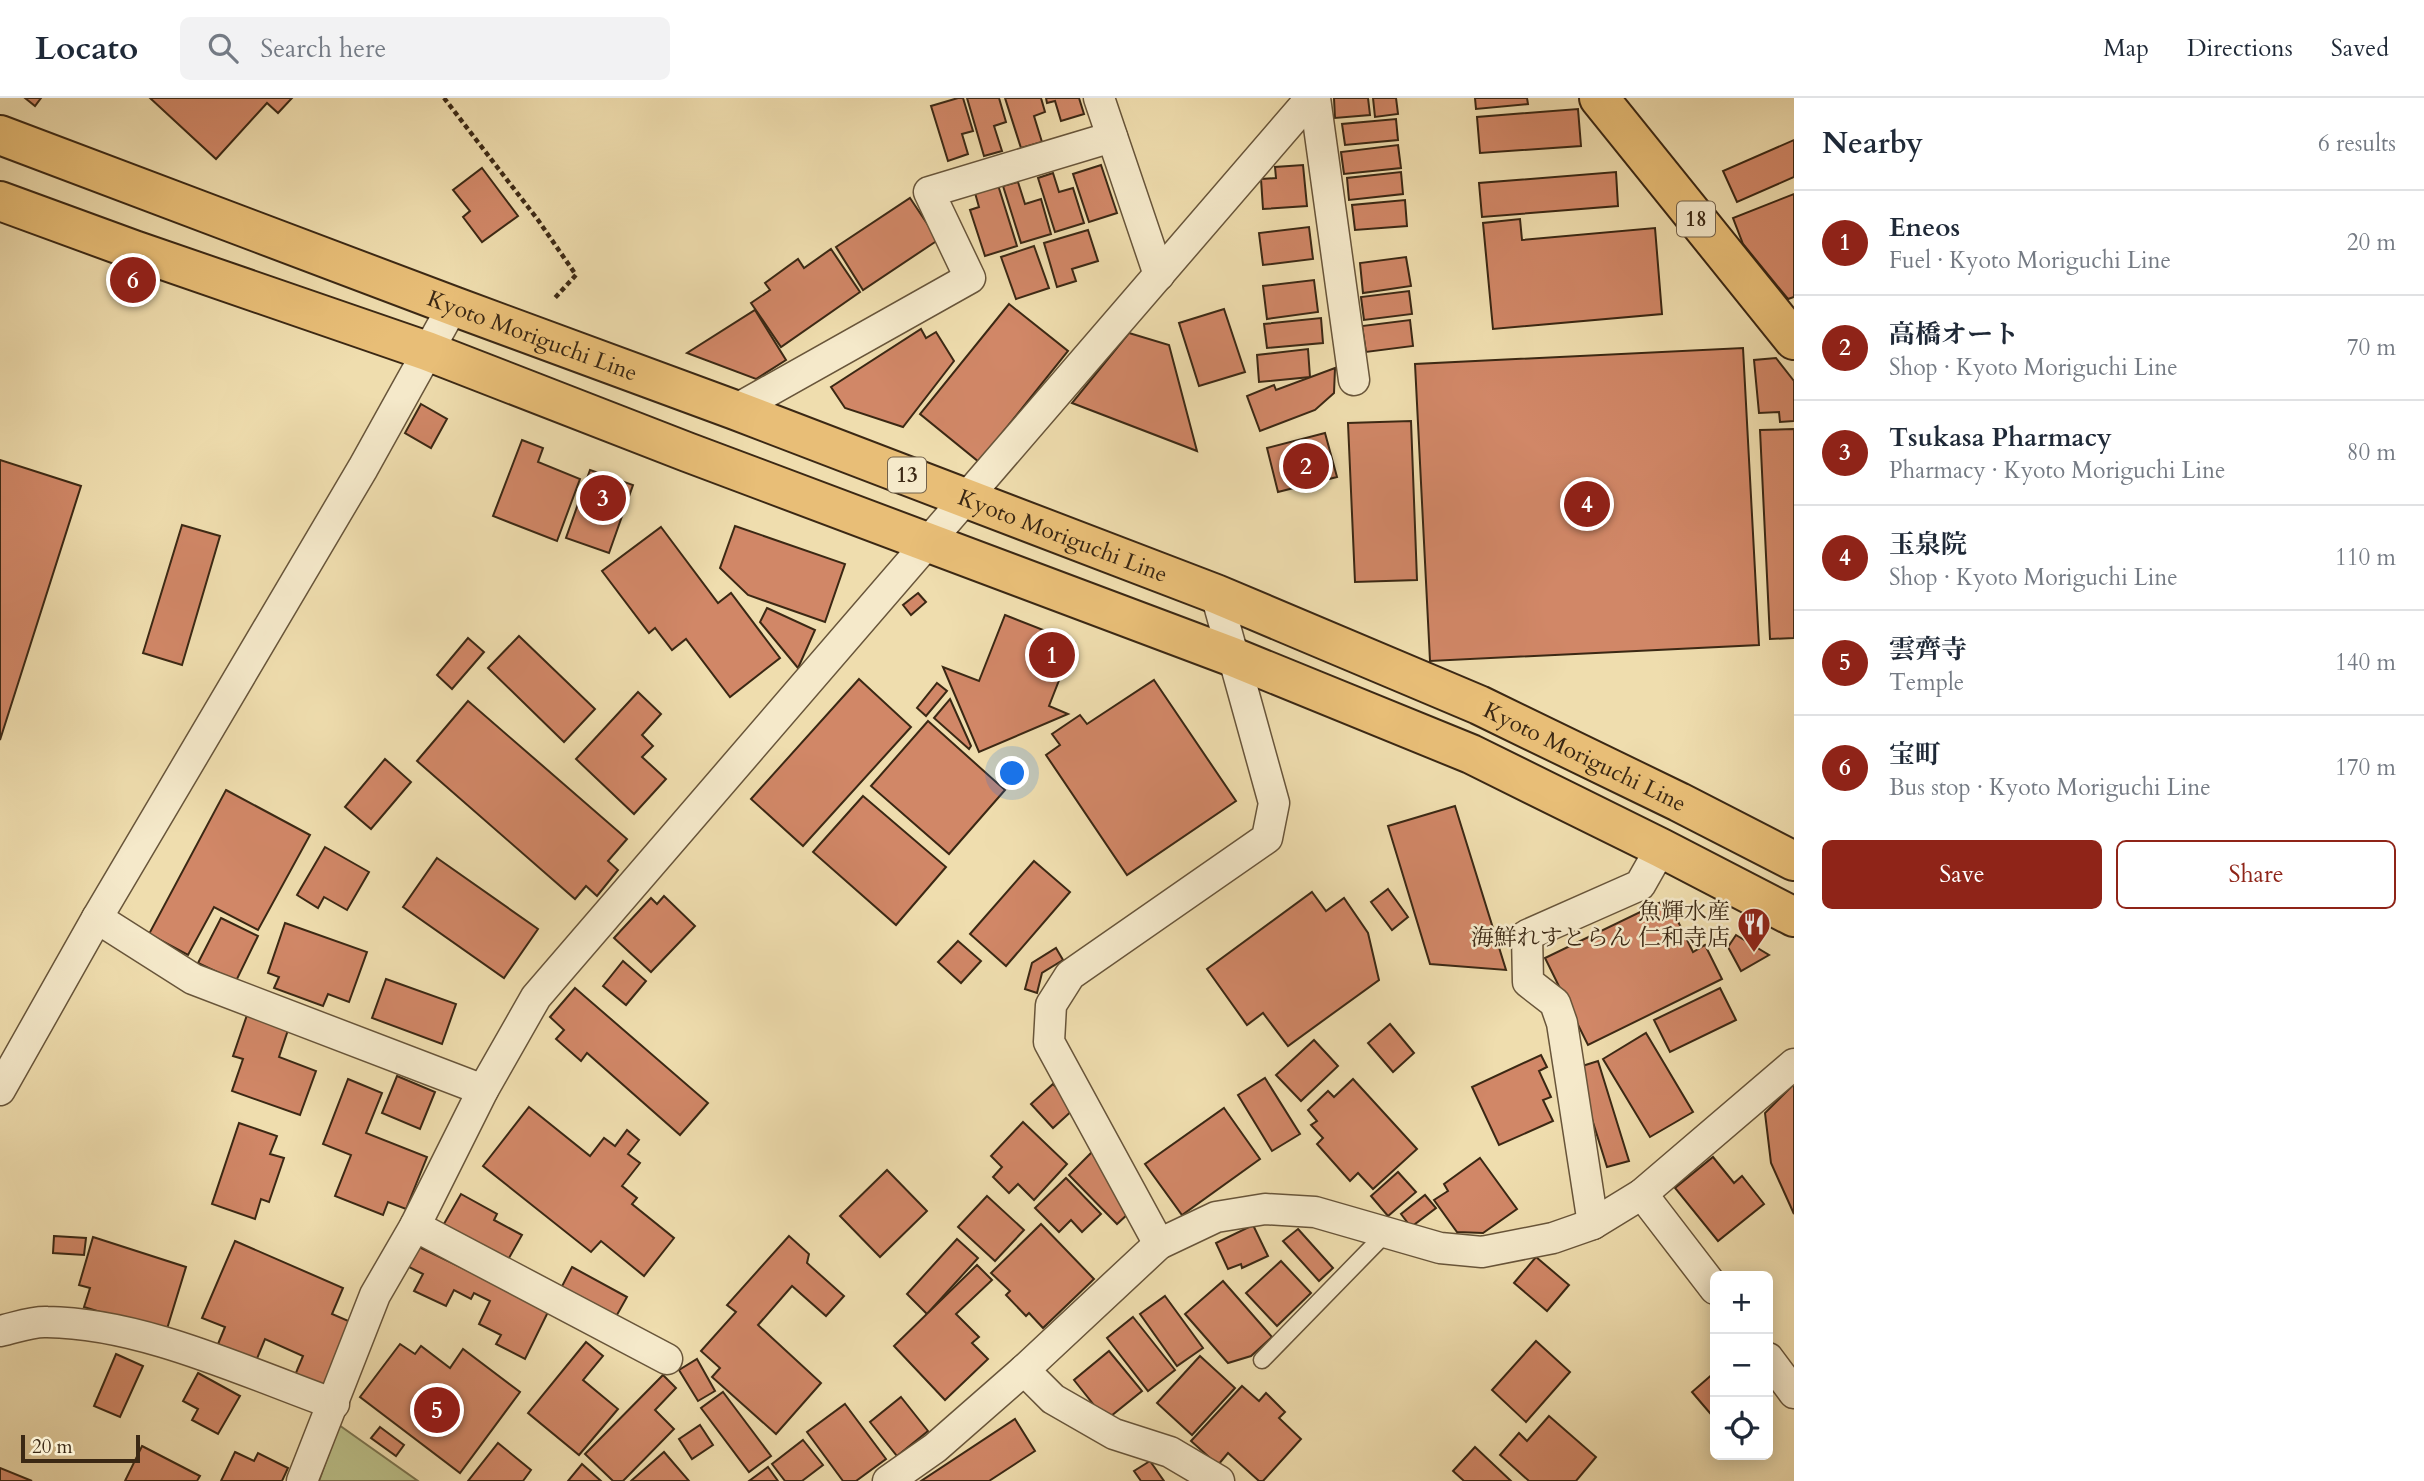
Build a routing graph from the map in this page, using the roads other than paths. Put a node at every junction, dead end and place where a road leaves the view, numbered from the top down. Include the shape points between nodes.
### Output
1 (1099, 98) edge
2 (1313, 98) edge
3 (1599, 98) edge
4 (0, 135) edge
5 (1112, 137) junction
6 (0, 201) edge
7 (1159, 275) junction
8 (453, 306) junction
9 (1782, 312) edge
10 (1794, 340) edge
11 (427, 351) junction
12 (1354, 380) dead end
13 (735, 410) junction
14 (967, 498) junction
15 (929, 541) junction
16 (1216, 594) junction
17 (1233, 657) junction
18 (1661, 848) junction
19 (1794, 861) edge
20 (1794, 917) edge
21 (97, 918) junction
22 (1794, 1064) edge
23 (0, 1090) edge
24 (483, 1090) junction
25 (1642, 1194) junction
26 (1593, 1224) junction
27 (415, 1226) junction
28 (1387, 1232) junction
29 (1159, 1244) junction
30 (1710, 1282) edge
31 (0, 1331) edge
32 (667, 1359) dead end
33 (1262, 1360) dead end
34 (1773, 1365) edge
35 (1024, 1370) junction
36 (1794, 1393) edge
37 (334, 1404) junction
38 (302, 1481) edge
39 (888, 1481) edge
40 (1219, 1481) edge

1 - 5 street
2 - 7 street
2 - 12 street
3 - 9 main road, 18
4 - 8 main road, Kyoto Moriguchi Line / 13
5 - 7 street
5 - 13 street via 929,191 970,278
6 - 11 main road, Kyoto Moriguchi Line / 13
7 - 14 street
8 - 11 street
8 - 13 main road, Kyoto Moriguchi Line / 13
9 - 10 main road, 18
11 - 15 main road, Kyoto Moriguchi Line / 13
11 - 21 street via 363,468
13 - 14 main road, Kyoto Moriguchi Line / 13
14 - 15 street
14 - 16 main road, Kyoto Moriguchi Line / 13
15 - 17 main road, Kyoto Moriguchi Line / 13
15 - 24 street via 536,997
16 - 17 street
16 - 19 main road, Kyoto Moriguchi Line / 13 via 1479,705
17 - 18 main road, Kyoto Moriguchi Line / 13 via 1471,754
17 - 29 street via 1274,803 1267,838 1070,975 1051,1004 1049,1042
18 - 20 main road, Kyoto Moriguchi Line / 13
18 - 26 street via 1640,885 1527,936 1528,982 1555,1003 1563,1023
21 - 23 street
21 - 24 street via 193,979
22 - 25 street
24 - 27 street
25 - 26 street
25 - 30 street
26 - 28 street via 1553,1238 1482,1252 1440,1248
27 - 32 street
27 - 37 street via 375,1295
28 - 29 street via 1315,1212 1265,1209 1216,1217
28 - 33 lane
29 - 35 street
31 - 37 street via 44,1321 96,1326 175,1346
34 - 36 street
35 - 39 street via 935,1448
35 - 40 street via 1053,1399 1114,1434 1170,1452
37 - 38 street

